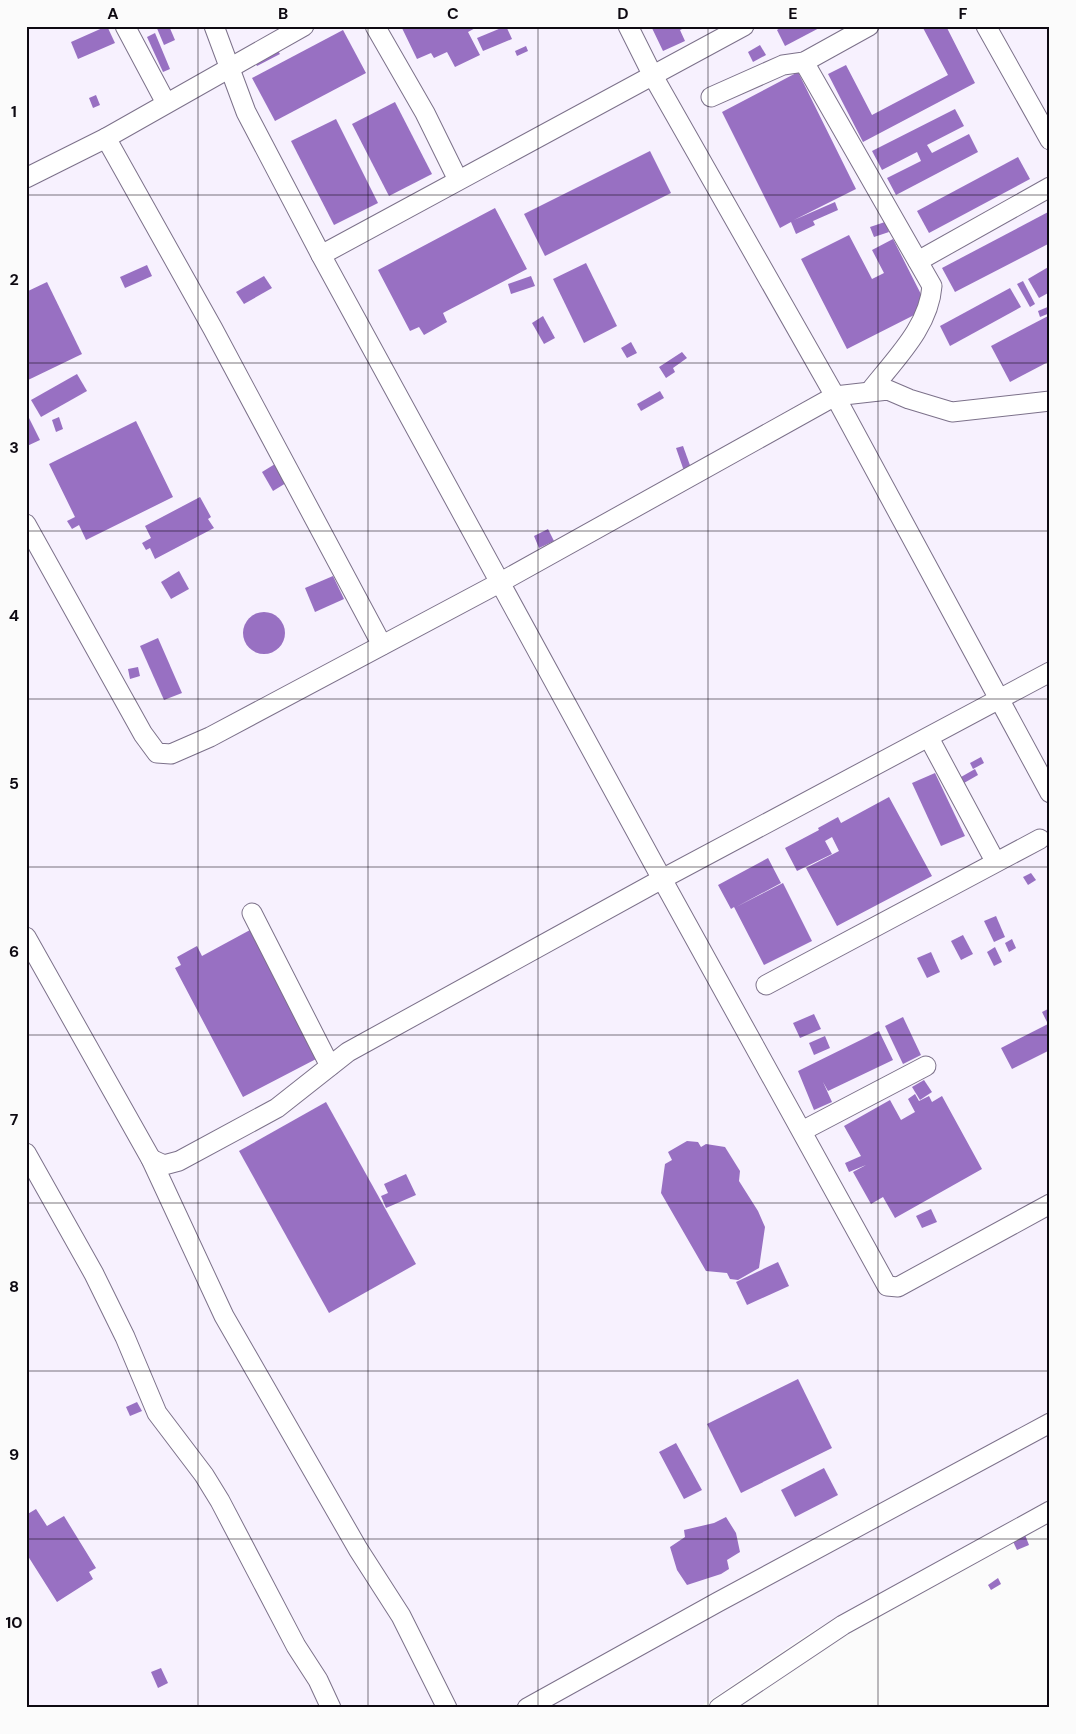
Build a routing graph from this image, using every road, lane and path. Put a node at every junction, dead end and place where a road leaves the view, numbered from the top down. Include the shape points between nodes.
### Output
1 (125, 26) edge
2 (214, 26) edge
3 (304, 26) edge
4 (375, 26) edge
5 (628, 26) edge
6 (744, 26) edge
7 (869, 26) edge
8 (986, 26) edge
9 (804, 62) junction
10 (229, 68) junction
11 (653, 76) junction
12 (711, 97) dead end
13 (166, 103) junction
14 (106, 138) junction
15 (1050, 140) edge
16 (26, 178) edge
17 (458, 180) junction
18 (1050, 188) edge
19 (321, 254) junction
20 (918, 261) junction
21 (871, 390) junction
22 (836, 396) junction
23 (1050, 401) edge
24 (26, 524) edge
25 (501, 582) junction
26 (382, 645) junction
27 (1050, 672) edge
28 (999, 700) junction
29 (929, 738) junction
30 (1050, 793) edge
31 (1040, 839) dead end
32 (995, 861) junction
33 (662, 880) junction
34 (252, 913) dead end
35 (26, 937) edge
36 (766, 985) dead end
37 (330, 1066) junction
38 (926, 1066) dead end
39 (802, 1131) junction
40 (26, 1153) edge
41 (151, 1160) junction
42 (1050, 1204) edge
43 (1050, 1423) edge
44 (1050, 1511) edge
45 (331, 1708) edge
46 (447, 1708) edge
47 (528, 1708) edge
48 (718, 1708) edge

1 - 13 lane
2 - 10 lane
3 - 10 lane
4 - 17 lane via 425,113
5 - 11 lane
6 - 11 lane
7 - 9 lane
8 - 15 lane
9 - 12 lane via 783,65
9 - 20 lane
10 - 13 lane
10 - 19 lane via 246,112
11 - 17 lane
11 - 22 lane
13 - 14 lane
14 - 16 lane
14 - 26 lane via 213,329
17 - 19 lane
18 - 20 lane
19 - 25 lane
20 - 21 lane via 932,286 931,300 921,324
21 - 22 lane
21 - 23 lane via 888,390 909,400 952,412
22 - 25 lane
22 - 28 lane
24 - 26 lane via 143,734 157,753 171,754 210,737
25 - 26 lane
25 - 33 lane
27 - 28 lane
28 - 29 lane
28 - 30 lane
29 - 32 lane
29 - 33 lane
31 - 32 lane
32 - 36 lane
33 - 37 lane via 348,1052
33 - 39 lane
34 - 37 lane
35 - 41 lane
37 - 41 lane via 277,1108 179,1161 164,1165
38 - 39 lane
39 - 42 lane via 887,1286 898,1287
40 - 45 lane via 94,1274 157,1413 220,1501
41 - 46 lane via 224,1316 358,1549 401,1616
43 - 47 lane
44 - 48 lane via 843,1625

